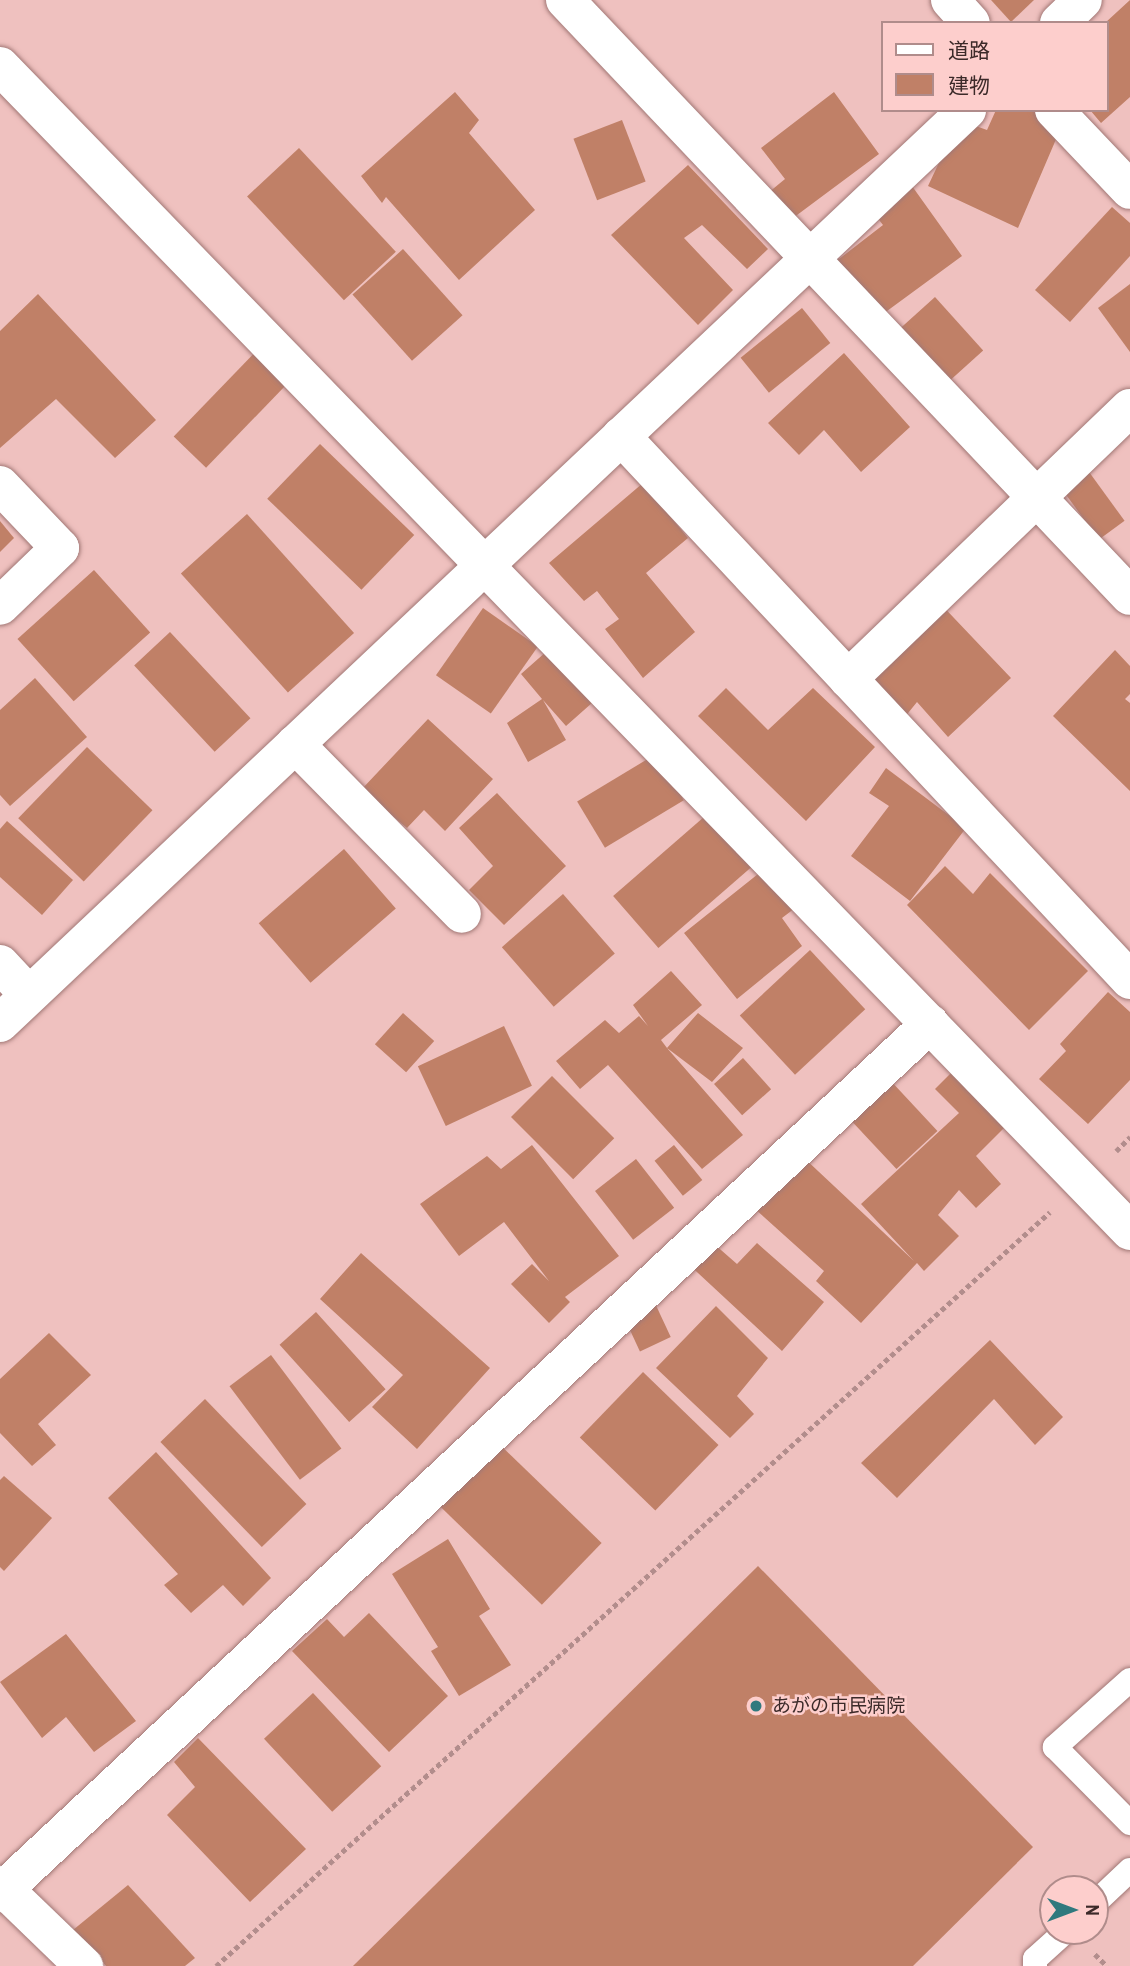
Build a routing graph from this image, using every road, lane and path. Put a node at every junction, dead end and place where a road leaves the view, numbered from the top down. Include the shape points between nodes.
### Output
1 (565, 0) edge
2 (950, 0) edge
3 (1083, 0) edge
4 (969, 21) edge
5 (1061, 21) edge
6 (0, 66) edge
7 (965, 112) edge
8 (1057, 112) edge
9 (1130, 190) edge
10 (810, 258) junction
11 (1130, 408) edge
12 (621, 436) junction
13 (0, 485) edge
14 (1037, 498) junction
15 (485, 565) junction
16 (1130, 596) edge
17 (0, 606) edge
18 (848, 679) junction
19 (295, 744) junction
20 (462, 914) dead end
21 (0, 964) edge
22 (1130, 980) edge
23 (29, 995) junction
24 (0, 1023) edge
25 (930, 1024) junction
26 (1130, 1137) edge
27 (1084, 1182) junction
28 (1130, 1231) edge
29 (1130, 1680) edge
30 (1130, 1823) edge
31 (1130, 1870) edge
32 (1, 1889) edge
33 (1109, 1890) edge
34 (1050, 1945) edge
35 (84, 1966) edge
36 (216, 1966) edge
37 (1035, 1966) edge

1 - 10 street
2 - 4 street
3 - 5 street
6 - 15 street
7 - 10 street
8 - 9 street
10 - 12 street
10 - 14 street
11 - 14 street
12 - 15 street
12 - 18 street
13 - 17 street via 60,548
14 - 16 street
14 - 18 street
15 - 19 street
15 - 25 street
18 - 22 street
19 - 20 street
19 - 23 street
21 - 23 street
23 - 24 street
25 - 27 street
25 - 32 street
26 - 27 path
27 - 28 street
27 - 36 path
29 - 30 lane via 1055,1747
31 - 33 lane
32 - 35 street
34 - 37 lane via 1035,1959

